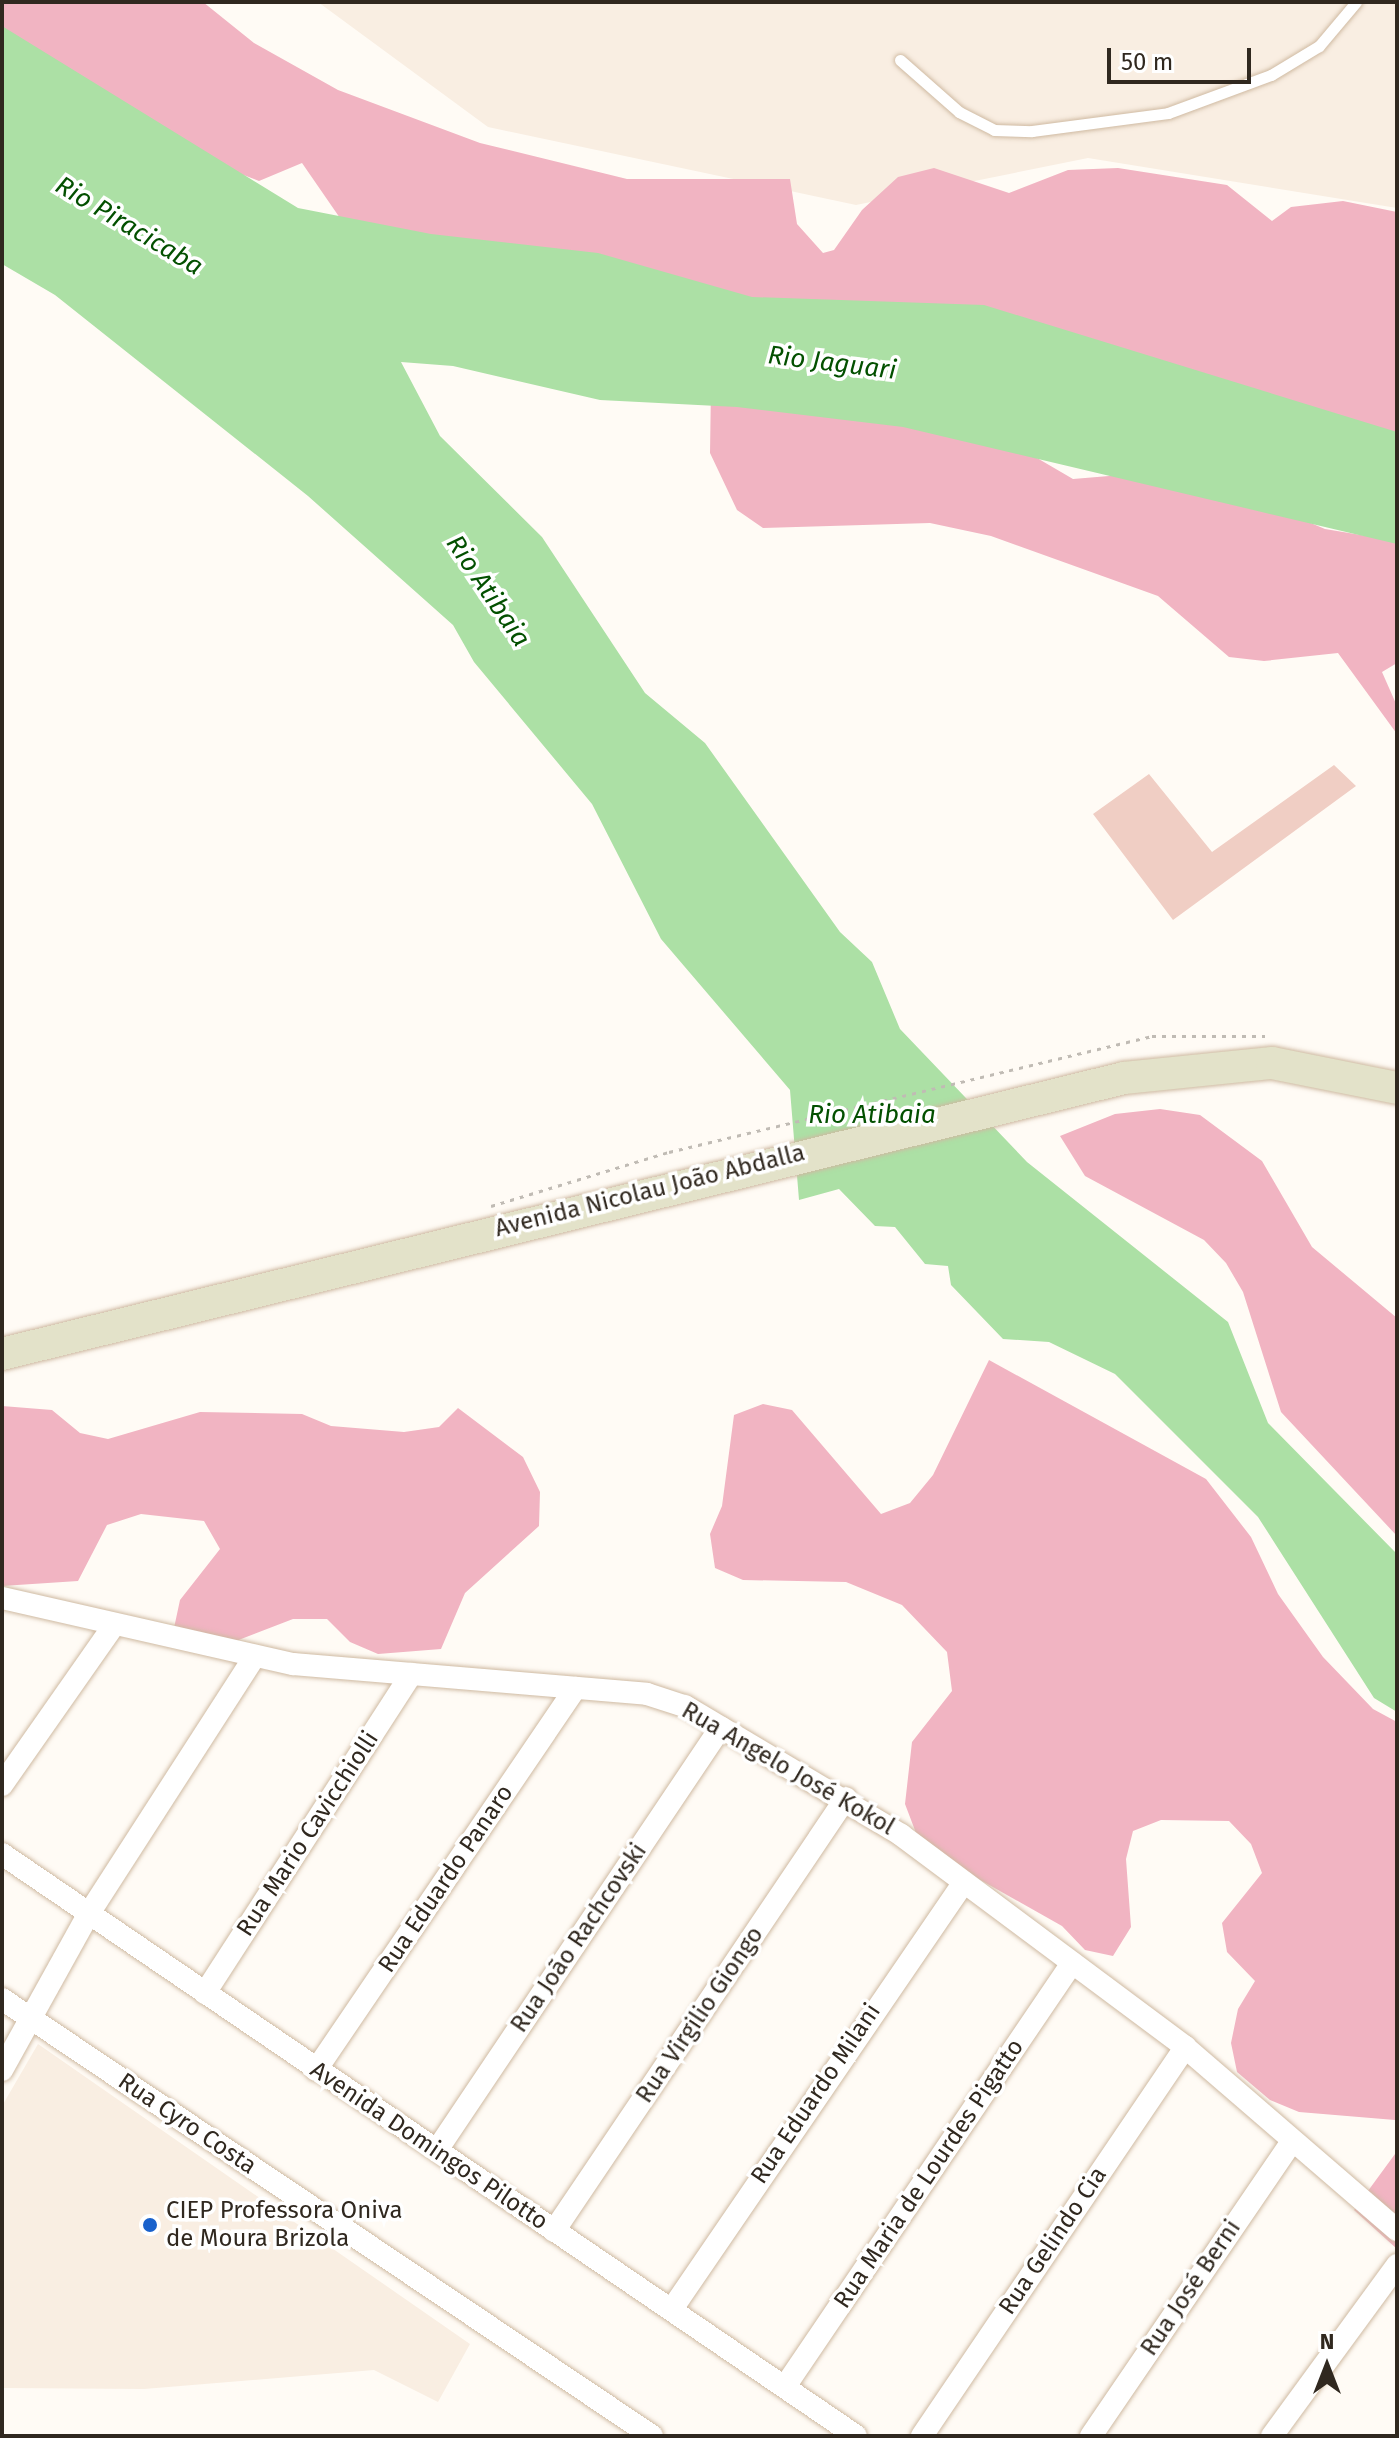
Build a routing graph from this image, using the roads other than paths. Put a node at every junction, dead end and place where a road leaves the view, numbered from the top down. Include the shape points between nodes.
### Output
1 (1356, 2) edge
2 (900, 60) dead end
3 (1397, 1088) edge
4 (2, 1354) edge
5 (2, 1598) edge
6 (114, 1625) junction
7 (255, 1656) junction
8 (411, 1674) junction
9 (576, 1688) junction
10 (721, 1727) junction
11 (2, 1785) edge
12 (846, 1798) junction
13 (2, 1854) edge
14 (964, 1882) junction
15 (88, 1915) junction
16 (1072, 1963) junction
17 (205, 1993) junction
18 (2, 1999) edge
19 (30, 2017) junction
20 (1185, 2047) junction
21 (2, 2070) edge
22 (316, 2070) junction
23 (1292, 2141) junction
24 (437, 2150) junction
25 (1397, 2230) edge
26 (554, 2231) junction
27 (1397, 2265) edge
28 (672, 2309) junction
29 (786, 2385) junction
30 (652, 2436) edge
31 (856, 2436) edge
32 (922, 2436) edge
33 (1091, 2436) edge
34 (1272, 2436) edge

1 - 2 lane via 1319,46 1271,75 1168,113 1063,127 994,130 959,112
3 - 4 main road, Avenida Nicolau João Abdalla via 1312,1065 1231,1063 1064,1090
5 - 6 street, Rua Angelo José Kokol
6 - 7 street, Rua Angelo José Kokol
6 - 11 street
7 - 8 street, Rua Angelo José Kokol
7 - 15 street
8 - 9 street, Rua Angelo José Kokol
8 - 17 street, Rua Mario Cavicchiolli
9 - 10 street, Rua Angelo José Kokol via 647,1694
9 - 22 street, Rua Eduardo Panaro
10 - 12 street, Rua Angelo José Kokol
10 - 24 street, Rua João Rachcovski
12 - 14 street, Rua Angelo José Kokol
12 - 26 street, Rua Virgilio Giongo
13 - 15 street, Avenida Domingos Pilotto
14 - 16 street, Rua Angelo José Kokol
14 - 28 street, Rua Eduardo Milani
15 - 17 street, Avenida Domingos Pilotto
15 - 19 street
16 - 20 street, Rua Angelo José Kokol
16 - 29 street, Rua Maria de Lourdes Pigatto
17 - 22 street, Avenida Domingos Pilotto
18 - 19 street, Rua Cyro Costa
19 - 21 street
19 - 30 street, Rua Cyro Costa
20 - 23 street, Rua Angelo José Kokol
20 - 32 street, Rua Gelindo Cia
22 - 24 street, Avenida Domingos Pilotto
23 - 25 street, Rua Angelo José Kokol
23 - 33 street, Rua José Berni
24 - 26 street, Avenida Domingos Pilotto
26 - 28 street, Avenida Domingos Pilotto
27 - 34 street
28 - 29 street, Avenida Domingos Pilotto
29 - 31 street, Avenida Domingos Pilotto

